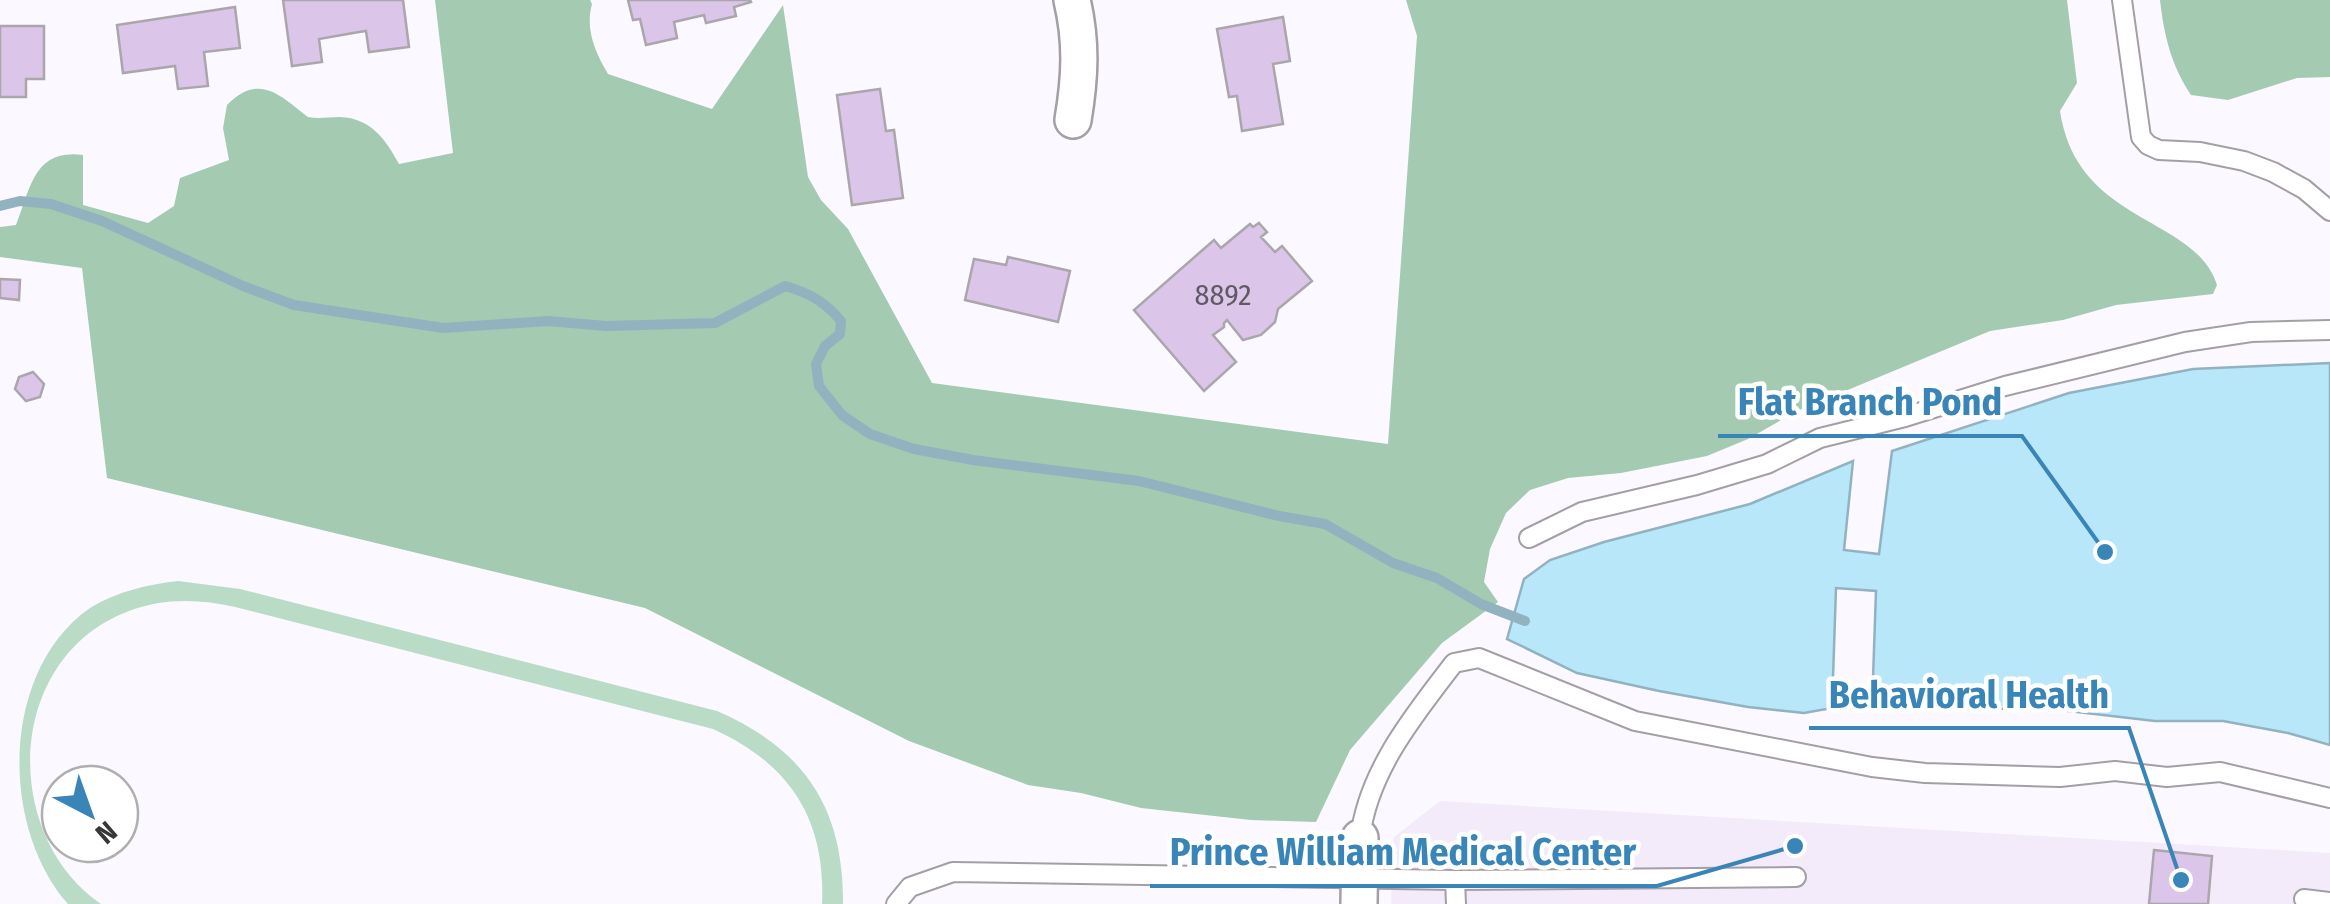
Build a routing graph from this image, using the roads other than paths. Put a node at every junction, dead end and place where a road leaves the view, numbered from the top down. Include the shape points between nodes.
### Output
1 (1072, 0) edge
2 (2122, 0) edge
3 (1073, 120) dead end
4 (2330, 211) edge
5 (2330, 330) edge
6 (1529, 538) dead end
7 (2330, 798) edge
8 (1360, 838) joint
9 (1796, 877) dead end
10 (1455, 880) junction
11 (1359, 892) edge
12 (2304, 899) dead end
13 (2330, 902) edge
14 (896, 904) edge
15 (1456, 904) edge

1 - 3 street via 1081,39
2 - 4 lane via 2140,137 2160,150 2200,152 2274,172
5 - 6 lane via 2250,332 2101,361 1820,438 1767,464 1582,512
7 - 8 lane via 2220,772 2060,778 1872,767 1635,721 1480,658 1454,664 1397,742
8 - 11 street
9 - 10 lane
10 - 11 lane
10 - 15 lane
11 - 14 lane via 953,872 910,888
12 - 13 lane

